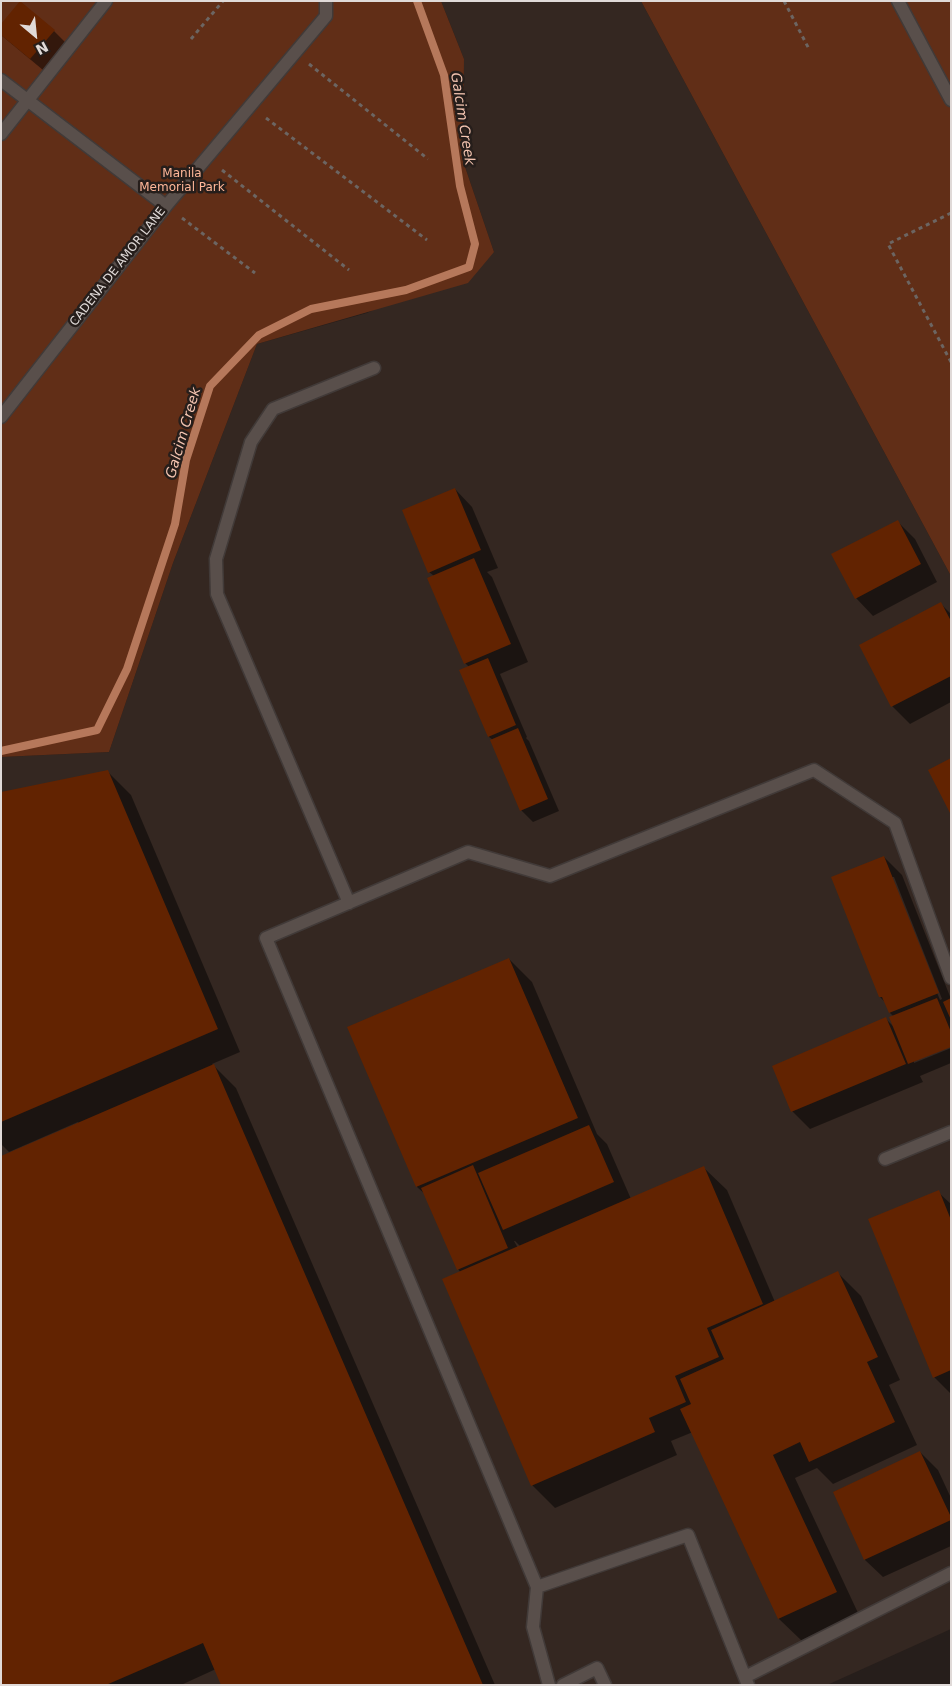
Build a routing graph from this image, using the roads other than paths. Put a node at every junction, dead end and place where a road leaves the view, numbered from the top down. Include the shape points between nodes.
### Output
1 (106, 1) edge
2 (326, 1) edge
3 (898, 1) edge
4 (1, 80) edge
5 (28, 100) junction
6 (951, 100) edge
7 (1, 134) edge
8 (166, 206) junction
9 (374, 368) dead end
10 (1, 418) edge
11 (349, 902) junction
12 (951, 978) edge
13 (951, 1132) edge
14 (885, 1159) dead end
15 (951, 1573) edge
16 (537, 1587) junction
17 (747, 1681) edge
18 (548, 1685) edge
19 (563, 1685) edge
20 (605, 1685) edge

1 - 5 street
2 - 8 street, CADENA DE AMOR LANE via 326,16
3 - 6 street
4 - 5 street
5 - 7 street
5 - 8 street
8 - 10 street, CADENA DE AMOR LANE
9 - 11 street via 273,409 251,442 216,559 217,594
11 - 12 street via 468,852 550,876 814,770 895,823
11 - 16 street via 266,938
13 - 14 street
15 - 17 street
16 - 17 street via 688,1535
16 - 18 street via 533,1626
19 - 20 street via 597,1668

